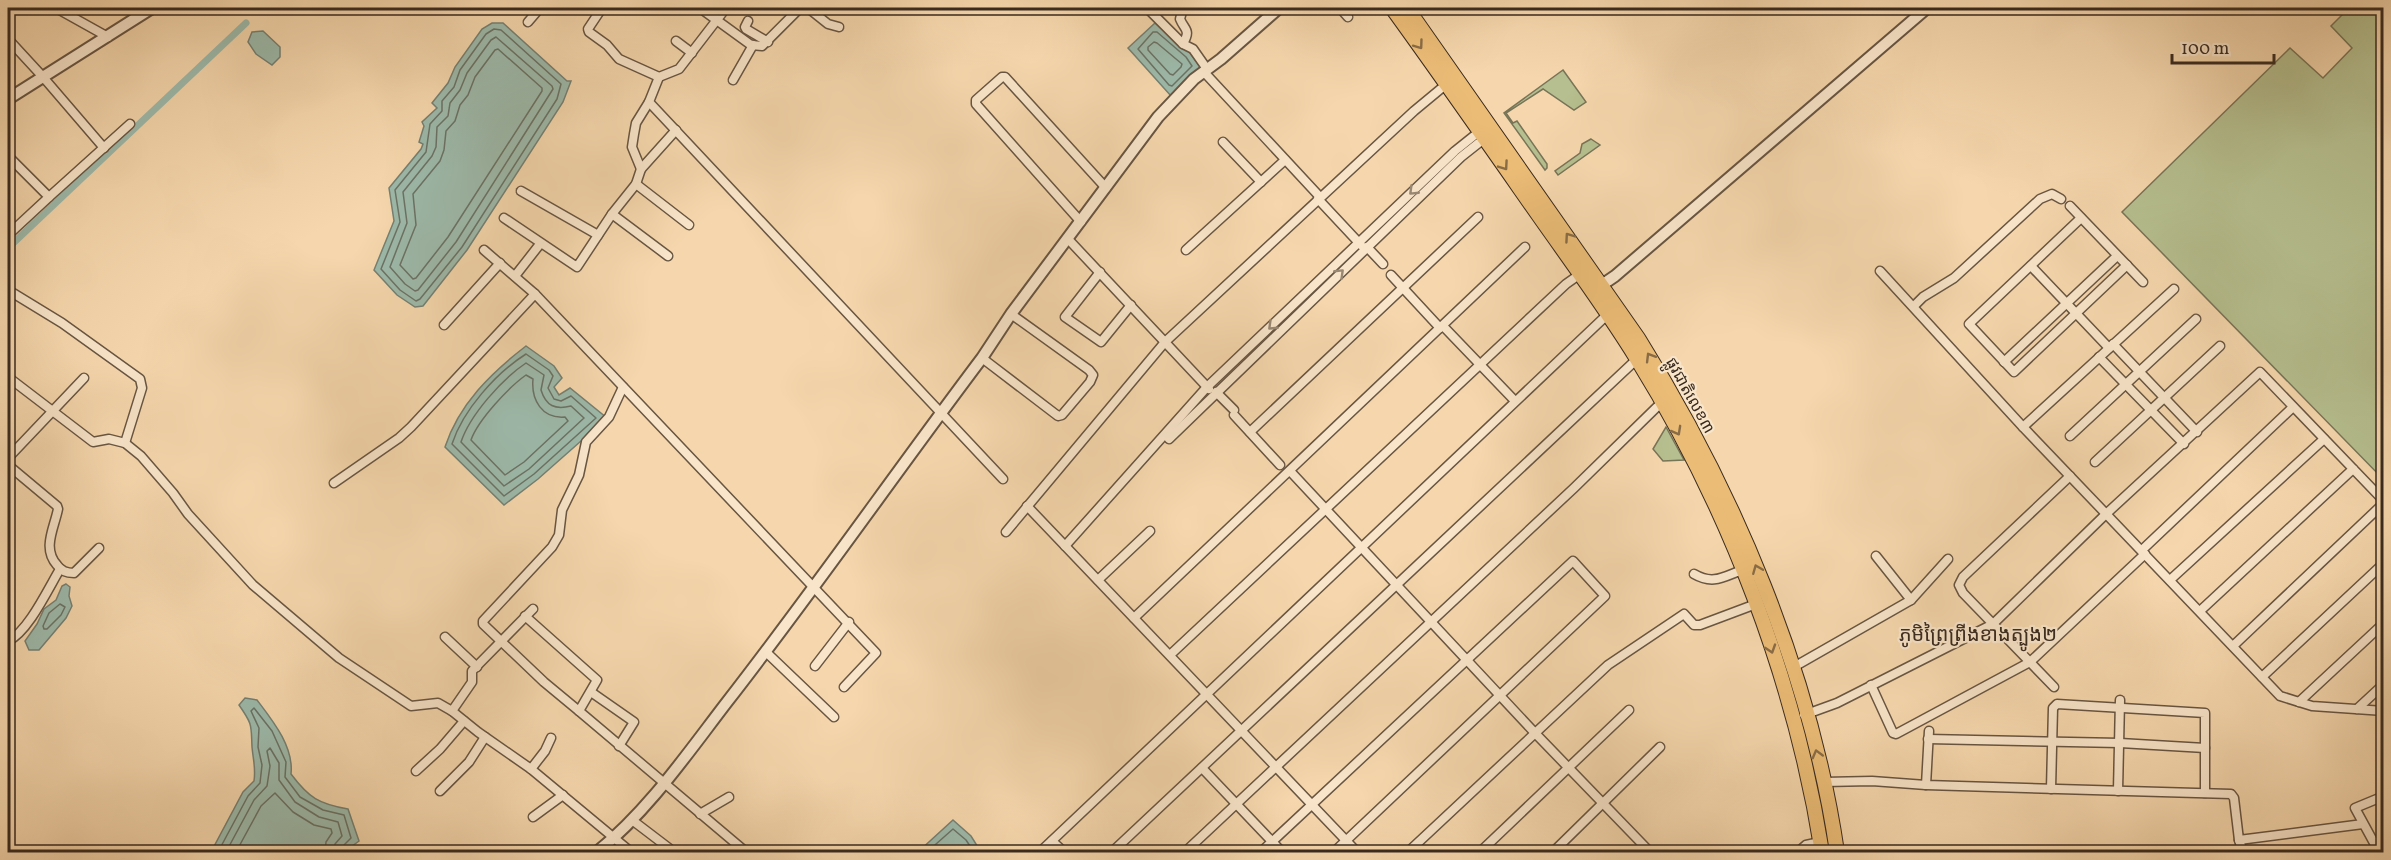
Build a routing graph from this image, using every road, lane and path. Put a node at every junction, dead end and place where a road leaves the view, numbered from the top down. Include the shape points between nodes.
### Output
1 (56, 8) edge
2 (152, 8) edge
3 (540, 8) edge
4 (700, 8) edge
5 (726, 8) edge
6 (800, 8) edge
7 (808, 8) edge
8 (1147, 8) edge
9 (1183, 8) edge
10 (1279, 8) edge
11 (1340, 8) edge
12 (1392, 8) edge
13 (1407, 8) edge
14 (1927, 8) edge
15 (598, 9) edge
16 (1348, 17) dead end
17 (716, 20) junction
18 (748, 21) dead end
19 (528, 22) dead end
20 (839, 27) dead end
21 (108, 37) junction
22 (8, 39) edge
23 (676, 41) dead end
24 (768, 42) junction
25 (1183, 44) junction
26 (753, 45) junction
27 (692, 53) junction
28 (1206, 71) junction
29 (659, 76) junction
30 (43, 77) junction
31 (733, 80) dead end
32 (1451, 80) junction
33 (8, 99) edge
34 (649, 102) junction
35 (130, 124) dead end
36 (676, 130) junction
37 (1482, 135) junction
38 (1223, 142) dead end
39 (104, 148) junction
40 (8, 156) edge
41 (1285, 160) junction
42 (641, 169) junction
43 (1261, 182) junction
44 (636, 184) junction
45 (1106, 188) junction
46 (521, 191) dead end
47 (49, 197) junction
48 (1320, 197) junction
49 (2061, 199) dead end
50 (2070, 206) dead end
51 (612, 214) junction
52 (1478, 217) dead end
53 (504, 218) dead end
54 (2081, 218) junction
55 (1081, 222) junction
56 (689, 225) dead end
57 (9, 232) edge
58 (598, 235) junction
59 (1068, 239) junction
60 (540, 243) junction
61 (1365, 245) junction
62 (1525, 247) dead end
63 (483, 249) dead end
64 (1186, 250) dead end
65 (668, 256) dead end
66 (2117, 256) junction
67 (500, 263) junction
68 (1383, 264) dead end
69 (2031, 266) junction
70 (2127, 266) junction
71 (1880, 270) dead end
72 (1585, 271) junction
73 (1100, 272) junction
74 (1391, 275) dead end
75 (515, 276) junction
76 (2143, 282) dead end
77 (1402, 287) junction
78 (1598, 288) junction
79 (2174, 289) dead end
80 (8, 290) edge
81 (535, 294) junction
82 (2067, 303) junction
83 (1131, 305) junction
84 (1914, 306) junction
85 (2076, 313) junction
86 (1608, 314) junction
87 (1011, 315) junction
88 (2196, 319) dead end
89 (444, 325) dead end
90 (1441, 327) junction
91 (1167, 340) junction
92 (2111, 346) junction
93 (2220, 346) dead end
94 (2099, 357) junction
95 (982, 358) junction
96 (1637, 359) junction
97 (2004, 362) junction
98 (1480, 364) junction
99 (2139, 372) junction
100 (8, 377) edge
101 (84, 378) dead end
102 (2126, 384) junction
103 (623, 387) junction
104 (1213, 389) junction
105 (2164, 398) junction
106 (1515, 401) junction
107 (1662, 402) junction
108 (2293, 407) junction
109 (2151, 410) junction
110 (51, 411) junction
111 (942, 412) junction
112 (2023, 427) junction
113 (1250, 432) junction
114 (2196, 432) junction
115 (2070, 436) dead end
116 (2324, 439) junction
117 (125, 443) junction
118 (2184, 444) junction
119 (8, 458) edge
120 (2095, 462) dead end
121 (8, 465) edge
122 (1280, 465) dead end
123 (2353, 469) junction
124 (1290, 471) junction
125 (2070, 476) junction
126 (1003, 479) dead end
127 (334, 483) dead end
128 (2384, 502) edge
129 (1027, 506) junction
130 (1326, 509) junction
131 (2106, 514) junction
132 (1150, 531) dead end
133 (1006, 532) dead end
134 (1065, 546) junction
135 (1362, 547) junction
136 (99, 548) dead end
137 (2143, 552) junction
138 (1876, 556) dead end
139 (1948, 559) dead end
140 (2384, 563) edge
141 (60, 569) junction
142 (1742, 570) junction
143 (1694, 574) dead end
144 (1098, 580) junction
145 (2170, 580) junction
146 (1396, 584) junction
147 (813, 586) junction
148 (1911, 600) junction
149 (1756, 604) junction
150 (532, 609) dead end
151 (2200, 611) junction
152 (525, 616) junction
153 (1134, 618) junction
154 (849, 622) junction
155 (1432, 622) junction
156 (2384, 623) edge
157 (1993, 624) junction
158 (445, 637) dead end
159 (8, 641) edge
160 (502, 641) junction
161 (2233, 646) junction
162 (766, 652) junction
163 (1170, 655) junction
164 (1467, 660) junction
165 (2030, 662) junction
166 (815, 666) dead end
167 (477, 668) junction
168 (1792, 668) junction
169 (2262, 677) junction
170 (2384, 684) edge
171 (1871, 685) junction
172 (844, 687) dead end
173 (2054, 687) dead end
174 (591, 692) junction
175 (1207, 694) junction
176 (1500, 695) junction
177 (2299, 702) junction
178 (2120, 704) junction
179 (2357, 709) junction
180 (1629, 710) dead end
181 (452, 711) junction
182 (579, 711) junction
183 (2384, 711) edge
184 (1806, 714) junction
185 (834, 717) dead end
186 (1792, 719) junction
187 (464, 721) junction
188 (1241, 731) junction
189 (1534, 732) junction
190 (485, 736) junction
191 (551, 738) dead end
192 (2052, 742) junction
193 (2120, 743) junction
194 (619, 746) junction
195 (1660, 747) dead end
196 (2205, 748) junction
197 (1275, 767) junction
198 (1202, 768) junction
199 (1568, 768) junction
200 (531, 769) junction
201 (416, 771) dead end
202 (1824, 782) junction
203 (664, 783) junction
204 (1926, 785) junction
205 (2051, 789) junction
206 (440, 791) dead end
207 (2118, 791) junction
208 (2205, 793) junction
209 (563, 795) junction
210 (2384, 796) edge
211 (729, 797) dead end
212 (1236, 804) junction
213 (1602, 804) junction
214 (1312, 805) junction
215 (700, 814) junction
216 (533, 818) dead end
217 (632, 820) junction
218 (2363, 824) junction
219 (614, 838) junction
220 (2239, 840) junction
221 (1052, 841) junction
222 (1346, 841) junction
223 (1272, 842) junction
224 (1821, 847) edge
225 (597, 852) edge
226 (631, 852) edge
227 (674, 852) edge
228 (746, 852) edge
229 (1040, 852) edge
230 (1064, 852) edge
231 (1112, 852) edge
232 (1185, 852) edge
233 (1261, 852) edge
234 (1282, 852) edge
235 (1334, 852) edge
236 (1357, 852) edge
237 (1408, 852) edge
238 (1479, 852) edge
239 (1553, 852) edge
240 (1650, 852) edge
241 (1797, 852) edge
242 (1837, 852) edge
243 (2243, 852) edge
244 (2379, 852) edge

1 - 21 street
2 - 21 street
3 - 19 street
4 - 17 street
5 - 17 street
6 - 24 street
7 - 20 street via 828,24
8 - 25 street
9 - 25 street via 1180,19 1188,33
10 - 28 street
11 - 16 street
12 -> 32 highway, ផ្លូវជាតិលេខ៣
13 - 32 highway, ផ្លូវជាតិលេខ៣
14 - 78 street
15 - 29 street via 589,32 619,59
17 - 26 street
17 - 27 street
18 - 24 street via 746,29
21 - 30 street
22 - 30 street
23 - 27 street
24 - 26 street
25 - 28 street via 1193,49
26 - 31 street
27 - 29 street via 679,69
28 - 41 street
28 - 45 street via 1158,117
29 - 34 street
30 - 33 street
30 - 39 street
32 - 37 highway, ផ្លូវជាតិលេខ៣
32 - 48 street
72 -> 32 highway, ផ្លូវជាតិលេខ៣
34 - 36 street
34 - 42 street via 636,123 632,147
35 - 39 street
36 - 42 street
36 - 111 street
37 - 61 street via 1455,151
37 -> 72 highway, ផ្លូវជាតិលេខ៣
38 - 43 street
39 - 47 street
40 - 47 street
41 - 43 street
41 - 48 street
42 - 44 street
43 - 64 street
44 - 51 street
44 - 56 street
45 - 55 street
45 - 55 street via 1005,77 976,100
46 - 58 street
47 - 57 street
48 - 61 street
48 - 91 street
49 - 84 street via 2052,194 2040,199 1954,278
50 - 54 street
51 - 58 street
51 - 65 street
52 - 77 street
53 - 60 street
54 - 66 street
54 - 69 street
55 - 59 street
58 - 60 street via 577,267
59 - 73 street
59 - 87 street
60 - 75 street
61 - 68 street
61 - 104 street
62 - 90 street
63 - 67 street
66 - 70 street
66 - 82 street
67 - 75 street
67 - 89 street
69 - 82 street
69 - 97 street via 1969,324
70 - 76 street
70 - 85 street
71 - 84 street
72 - 78 highway, ផ្លូវជាតិលេខ៣
72 - 98 street
73 - 83 street
73 - 83 street via 1065,317 1101,342
74 - 77 street
75 - 81 street
77 - 90 street
77 - 113 street
78 - 86 highway, ផ្លូវជាតិលេខ៣
168 -> 78 highway, ផ្លូវជាតិលេខ៣ via 1756,565 1714,471 1666,383
79 - 92 street
80 - 117 street via 140,379 142,388
81 - 103 street
81 - 127 street via 411,427
82 - 85 street
82 - 97 street
83 - 91 street
84 - 112 street
85 - 92 street
85 - 97 street via 2014,372
86 - 96 highway, ផ្លូវជាតិលេខ៣
86 - 106 street
87 - 95 street
87 - 95 street via 1089,370 1093,375 1090,382 1058,416
88 - 99 street
90 - 98 street
90 - 124 street
91 - 104 street
91 - 129 street
92 - 94 street
92 - 99 street
93 - 105 street
94 - 102 street
94 - 112 street
95 - 111 street
96 - 107 highway, ផ្លូវជាតិលេខ៣
96 - 146 street
98 - 106 street
98 - 130 street
99 - 102 street
99 - 105 street
100 - 110 street
101 - 110 street
102 - 109 street
102 - 115 street
103 - 147 street
103 - 160 street via 609,417 586,442 579,475 562,510 559,535 552,548 483,621
104 - 113 street
104 - 134 street
105 - 109 street
105 - 114 street
106 - 135 street
107 -> 142 highway, ផ្លូវជាតិលេខ៣ via 1703,479
107 - 155 street
108 - 114 street via 2260,372
108 - 116 street
108 - 137 street
109 - 118 street
109 - 120 street
110 - 117 street via 93,442 109,439
110 - 119 street
111 - 126 street
111 - 147 street
112 - 125 street
113 - 122 street
114 - 118 street
116 - 123 street
116 - 145 street
117 - 181 street via 141,456 253,585 339,658 411,706 438,704
118 - 131 street
121 - 141 street via 57,506 49,552
123 - 128 street
123 - 151 street
124 - 130 street
124 - 153 street
125 - 131 street
125 - 157 street via 1963,577 1959,585 1963,593
128 - 161 street
129 - 133 street
129 - 134 street
130 - 135 street
130 - 163 street
131 - 137 street
131 - 157 street
132 - 144 street
134 - 144 street
135 - 146 street
135 - 175 street
136 - 141 street via 74,573
137 - 145 street
137 - 165 street
138 - 148 street
139 - 148 street
140 - 169 street
141 - 159 street via 26,624
142 - 143 street via 1713,580
142 - 149 highway, ផ្លូវជាតិលេខ៣
144 - 153 street
145 - 151 street
146 - 155 street
146 - 188 street
147 - 154 street
147 - 162 street
148 - 168 street
149 -> 186 highway, ផ្លូវជាតិលេខ៣
149 - 189 street via 1700,625 1694,625 1684,614 1608,665
150 - 152 street
151 - 161 street
152 - 160 street
152 - 174 street via 596,678
153 - 163 street
154 - 166 street
154 - 172 street via 876,653
155 - 164 street
155 - 197 street
156 - 177 street
157 - 165 street
157 - 171 street
158 - 167 street
160 - 167 street
160 - 182 street
161 - 169 street
162 - 185 street
162 - 203 street
163 - 175 street
164 - 176 street
164 - 176 street via 1573,561 1605,596
164 - 214 street
165 - 171 street via 1896,734
165 - 173 street
167 - 181 street
168 - 184 highway, ផ្លូវជាតិលេខ៣
169 - 177 street via 2280,696
170 - 179 street
171 - 184 street
174 - 182 street
174 - 194 street via 634,722
175 - 188 street
175 - 221 street
176 - 189 street
176 - 222 street
177 - 179 street
178 - 192 street via 2054,705
178 - 193 street
178 - 196 street via 2205,713
179 - 183 street
180 - 199 street
181 - 187 street
182 - 194 street
184 - 186 street
202 -> 184 highway, ផ្លូវជាតិលេខ៣
186 - 224 highway, ផ្លូវជាតិលេខ៣
187 - 190 street
187 - 201 street
188 - 197 street
188 - 198 street
189 - 199 street
189 - 237 street
190 - 200 street
190 - 206 street via 469,762
191 - 200 street
192 - 193 street
192 - 204 street via 1928,735
192 - 205 street
193 - 196 street
193 - 207 street
194 - 203 street
195 - 213 street
196 - 208 street
197 - 212 street
197 - 214 street
198 - 212 street
198 - 231 street
199 - 213 street
199 - 238 street
200 - 209 street
202 - 204 street
202 - 242 highway, ផ្លូវជាតិលេខ៣
203 - 215 street
203 - 217 street
204 - 205 street
205 - 207 street
207 - 208 street
208 - 220 street via 2233,796
209 - 216 street
209 - 219 street
210 - 218 street via 2355,808
211 - 215 street
212 - 223 street
212 - 232 street
213 - 239 street
213 - 240 street
214 - 222 street
214 - 223 street
215 - 228 street
217 - 219 street
217 - 227 street
218 - 220 street
218 - 244 street
219 - 225 street
219 - 226 street
220 - 243 street
221 - 229 street
221 - 230 street
222 - 235 street
222 - 236 street
223 - 233 street
223 - 234 street
224 - 241 street via 1806,845

